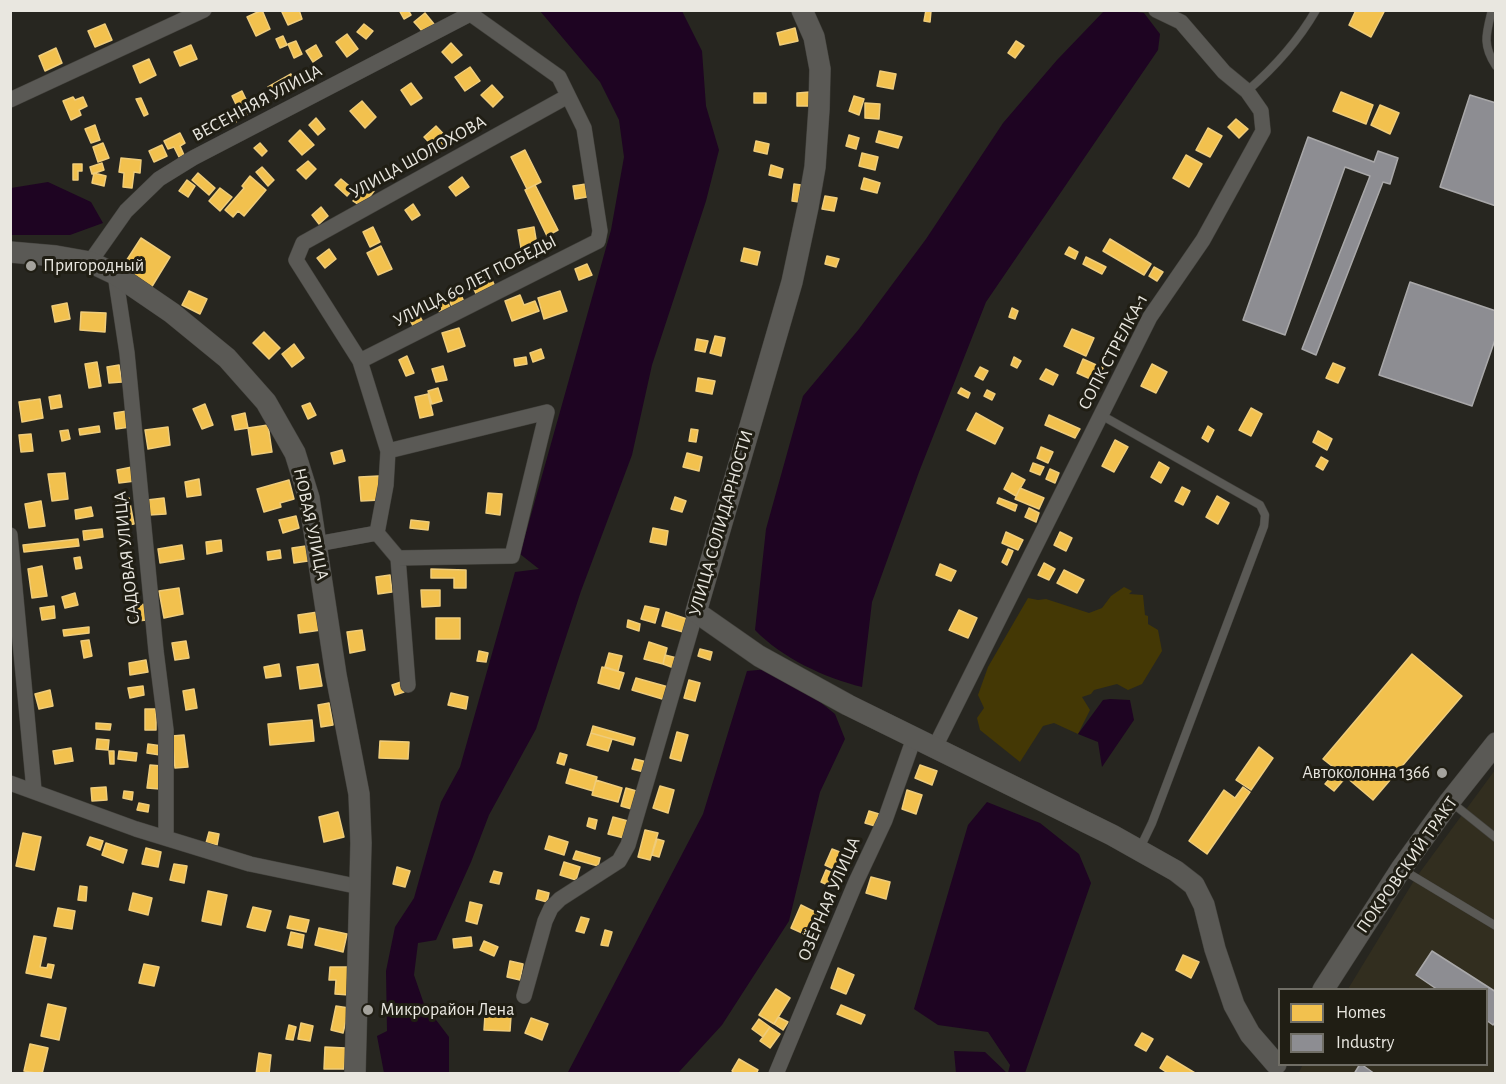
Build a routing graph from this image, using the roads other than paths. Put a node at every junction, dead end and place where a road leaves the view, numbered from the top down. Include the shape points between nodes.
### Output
1 (204, 10) edge
2 (802, 10) edge
3 (1156, 10) edge
4 (1316, 10) edge
5 (1492, 10) edge
6 (467, 12) edge
7 (1496, 66) edge
8 (1247, 91) junction
9 (568, 96) junction
10 (10, 100) edge
11 (10, 252) edge
12 (90, 262) junction
13 (115, 274) junction
14 (360, 361) junction
15 (1101, 415) junction
16 (388, 451) junction
17 (377, 533) junction
18 (10, 535) edge
19 (317, 544) junction
20 (398, 558) junction
21 (696, 612) junction
22 (408, 685) dead end
23 (914, 738) junction
24 (1496, 743) edge
25 (935, 747) junction
26 (10, 783) edge
27 (34, 790) junction
28 (1450, 801) junction
29 (166, 838) junction
30 (1496, 838) edge
31 (1139, 849) junction
32 (1401, 869) junction
33 (360, 887) junction
34 (1496, 926) edge
35 (1324, 988) edge
36 (524, 996) dead end
37 (1275, 1065) edge
38 (355, 1074) edge
39 (776, 1074) edge

1 - 10 street
2 - 21 street, УЛИЦА СОЛИДАРНОСТИ via 814,37 820,69 819,120 809,197 792,282
3 - 8 street, СОПК СТРЕЛКА-1 via 1181,21 1224,72
4 - 8 lane via 1293,46
5 - 7 lane via 1485,35 1487,54
6 - 9 street via 559,77
6 - 12 street, ВЕСЕННЯЯ УЛИЦА via 159,179 126,211
8 - 15 street, СОПК СТРЕЛКА-1 via 1261,111 1263,130 1203,240 1150,317
9 - 14 street, УЛИЦА 60 ЛЕТ ПОБЕДЫ via 584,128 600,231 598,241
9 - 14 street, УЛИЦА ШОЛОХОВА via 303,243 296,260
11 - 12 street, НОВАЯ УЛИЦА
12 - 13 street, НОВАЯ УЛИЦА
13 - 19 street, НОВАЯ УЛИЦА via 172,312 227,358 266,402 295,453 309,498
13 - 29 street, САДОВАЯ УЛИЦА via 127,353 166,730
14 - 16 street
15 - 25 street, СОПК СТРЕЛКА-1
15 - 31 lane via 1260,504 1265,515
16 - 17 street
16 - 20 street via 547,412 512,556
17 - 19 street
17 - 20 street
18 - 27 street
19 - 33 street, НОВАЯ УЛИЦА via 359,794
20 - 22 street
21 - 23 street via 759,656
21 - 36 street, УЛИЦА СОЛИДАРНОСТИ via 628,845 619,861 551,908
23 - 25 street
23 - 39 street, ОЗЁРНАЯ УЛИЦА via 885,819
24 - 28 street, ПОКРОВСКИЙ ТРАКТ
25 - 31 street
26 - 27 street
27 - 29 street
28 - 30 lane
28 - 32 street, ПОКРОВСКИЙ ТРАКТ
29 - 33 street via 250,864
31 - 37 street via 1194,885 1204,905 1234,1005 1250,1034
32 - 34 lane
32 - 35 street, ПОКРОВСКИЙ ТРАКТ
33 - 38 street, НОВАЯ УЛИЦА

